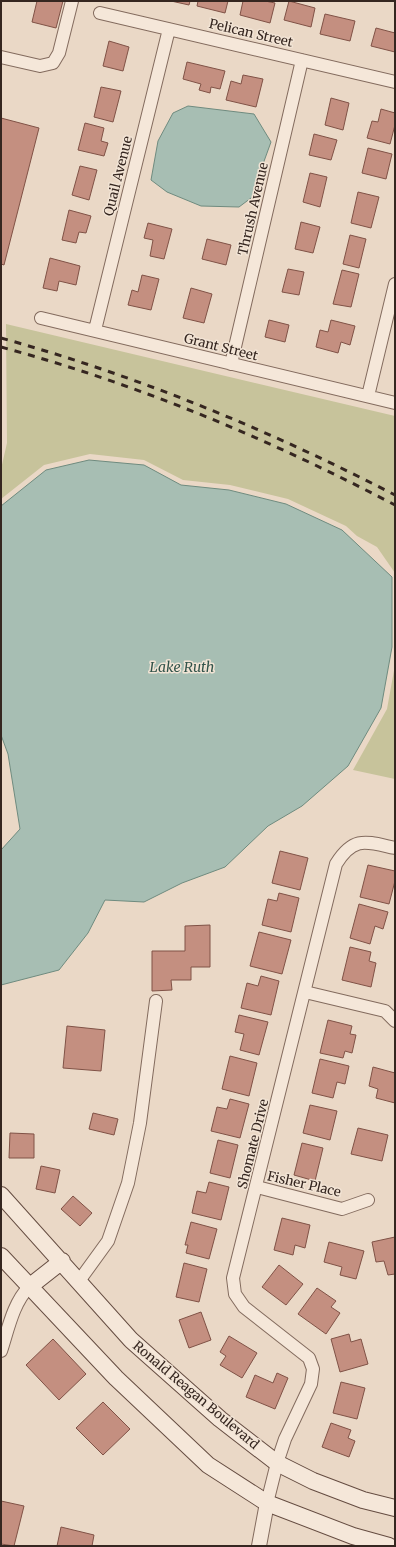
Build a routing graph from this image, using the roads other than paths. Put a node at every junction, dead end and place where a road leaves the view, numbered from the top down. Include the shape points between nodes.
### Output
1 (72, 1) edge
2 (100, 13) dead end
3 (169, 29) junction
4 (1, 57) edge
5 (302, 60) junction
6 (395, 82) edge
7 (395, 284) edge
8 (41, 318) dead end
9 (95, 330) junction
10 (231, 364) junction
11 (368, 396) junction
12 (395, 403) edge
13 (395, 848) edge
14 (306, 992) junction
15 (156, 1002) dead end
16 (395, 1021) edge
17 (257, 1187) junction
18 (1, 1195) edge
19 (368, 1200) dead end
20 (1, 1256) edge
21 (62, 1261) junction
22 (78, 1280) junction
23 (29, 1288) junction
24 (1, 1351) edge
25 (277, 1463) junction
26 (267, 1503) junction
27 (395, 1508) edge
28 (259, 1546) edge
29 (390, 1546) edge

1 - 4 street via 60,53 53,63 40,66
2 - 3 street, Pelican Street
3 - 5 street, Pelican Street
3 - 9 street, Quail Avenue
5 - 6 street, Pelican Street
5 - 10 street, Thrush Avenue
7 - 11 street
8 - 9 street, Grant Street
9 - 10 street, Grant Street
10 - 11 street, Grant Street
11 - 12 street, Grant Street
13 - 14 street, Shomate Drive via 368,842 355,844 344,851 336,864
14 - 16 street via 385,1011
14 - 17 street, Shomate Drive
15 - 22 street via 140,1124 128,1183 108,1241
17 - 19 street, Fisher Place via 342,1209
17 - 25 street, Shomate Drive via 233,1278 235,1294 244,1307 309,1358 313,1369 311,1384
18 - 21 main road, Ronald Reagan Boulevard
20 - 23 main road
21 - 22 main road, Ronald Reagan Boulevard
21 - 23 main road
22 - 25 main road, Ronald Reagan Boulevard via 131,1340 220,1419
23 - 24 street via 11,1319
23 - 26 main road via 116,1378 208,1465
25 - 26 street, Shomate Drive
25 - 27 main road, Ronald Reagan Boulevard via 313,1481 363,1500
26 - 28 street
26 - 29 main road via 353,1536

